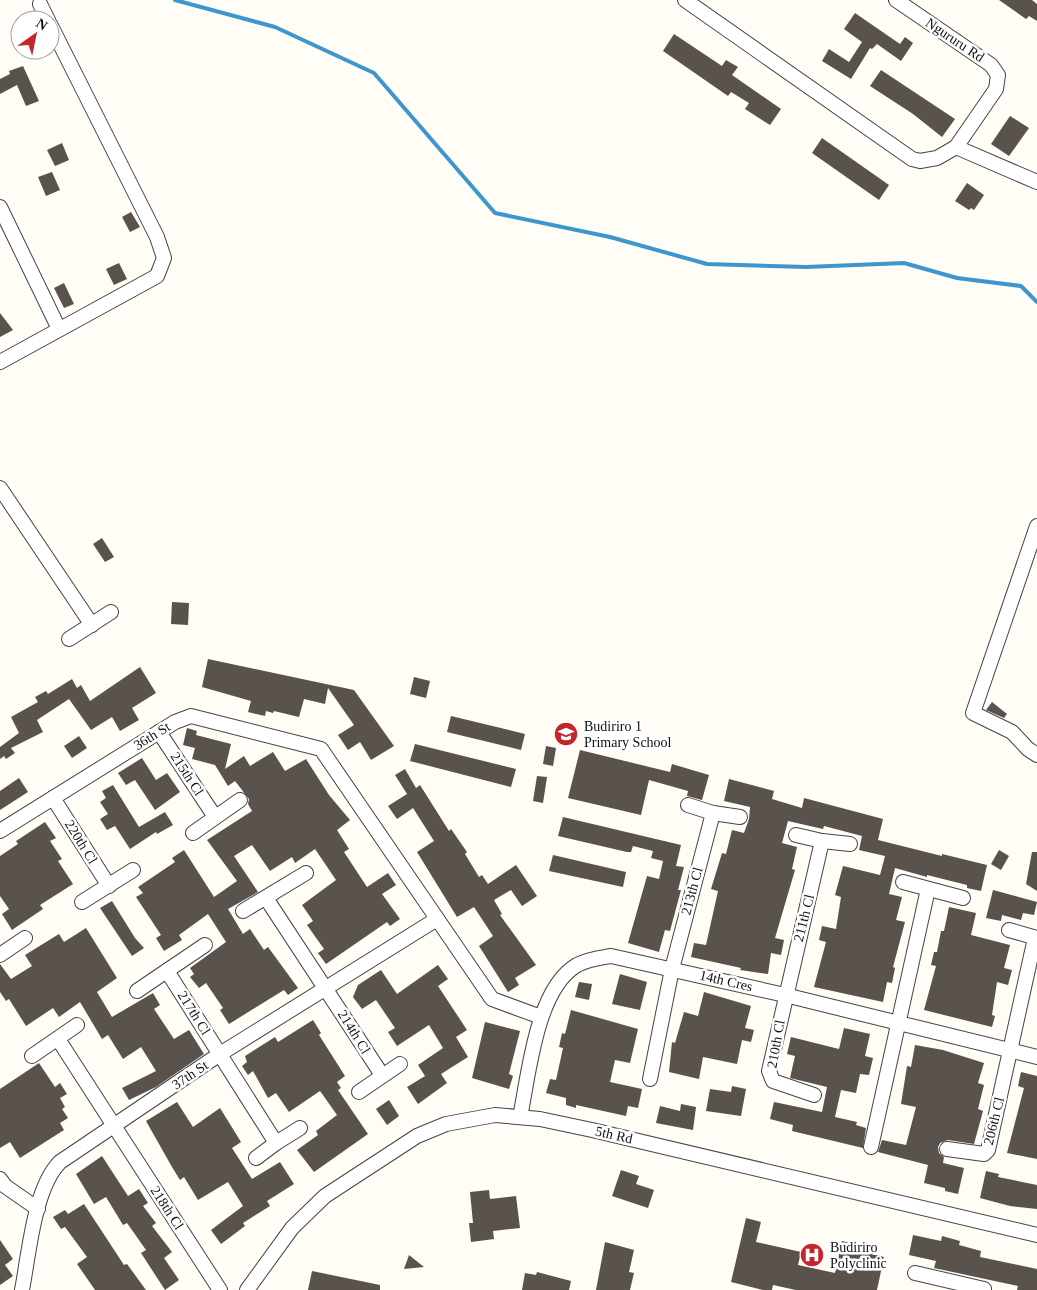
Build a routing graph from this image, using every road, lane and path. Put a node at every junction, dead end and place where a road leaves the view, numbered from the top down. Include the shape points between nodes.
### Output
1 (685, 0) edge
2 (896, 0) edge
3 (40, 4) dead end
4 (43, 10) edge
5 (60, 44) edge
6 (956, 147) junction
7 (1037, 182) edge
8 (0, 207) edge
9 (59, 329) junction
10 (0, 362) edge
11 (0, 488) edge
12 (1037, 526) edge
13 (111, 612) dead end
14 (92, 625) junction
15 (69, 639) dead end
16 (159, 732) junction
17 (1037, 756) edge
18 (53, 798) junction
19 (240, 800) dead end
20 (688, 805) dead end
21 (713, 813) junction
22 (216, 817) junction
23 (740, 818) dead end
24 (0, 831) edge
25 (193, 833) dead end
26 (796, 835) dead end
27 (822, 841) junction
28 (850, 844) dead end
29 (132, 870) dead end
30 (306, 874) dead end
31 (903, 882) dead end
32 (109, 886) junction
33 (928, 888) junction
34 (266, 898) junction
35 (963, 898) dead end
36 (82, 902) dead end
37 (243, 912) dead end
38 (437, 919) junction
39 (1010, 930) dead end
40 (25, 938) dead end
41 (1036, 938) edge
42 (205, 945) dead end
43 (2, 949) edge
44 (672, 969) junction
45 (167, 971) junction
46 (327, 988) junction
47 (137, 991) dead end
48 (785, 995) junction
49 (541, 1017) junction
50 (898, 1023) junction
51 (77, 1026) dead end
52 (58, 1039) junction
53 (1010, 1051) junction
54 (220, 1054) junction
55 (32, 1056) dead end
56 (1037, 1057) edge
57 (400, 1064) dead end
58 (382, 1075) junction
59 (650, 1079) dead end
60 (359, 1092) dead end
61 (814, 1095) dead end
62 (520, 1117) junction
63 (114, 1125) junction
64 (300, 1128) dead end
65 (276, 1144) junction
66 (870, 1147) dead end
67 (947, 1149) dead end
68 (256, 1158) dead end
69 (0, 1179) edge
70 (38, 1209) junction
71 (1037, 1235) edge
72 (915, 1273) dead end
73 (952, 1286) edge
74 (984, 1289) edge
75 (22, 1290) edge
76 (220, 1290) edge
77 (247, 1290) edge

1 - 6 street via 912,159 938,158
2 - 6 street, Ngururu Rd via 992,65 998,75 996,89
3 - 4 street
5 - 9 street via 157,237 164,258 157,276
6 - 7 street
8 - 9 street
9 - 10 street
11 - 14 street
12 - 17 street via 973,713 1012,732
13 - 14 street
14 - 15 street
16 - 18 street, 36th St
16 - 22 street, 215th Cl
16 - 38 street, 36th St via 191,716 321,749
18 - 24 street, 36th St
18 - 32 street, 220th Cl
19 - 22 street
20 - 21 street
21 - 23 street
21 - 44 street, 213th Cl
22 - 25 street
26 - 27 street
27 - 28 street
27 - 48 street, 211th Cl
29 - 32 street
30 - 34 street
31 - 33 street
32 - 36 street
33 - 35 street
33 - 50 street
34 - 37 street
34 - 46 street, 214th Cl
38 - 46 street, 37th St
38 - 49 street via 492,1000
39 - 41 street
40 - 43 street
41 - 53 street
42 - 45 street
44 - 48 street, 14th Cres
44 - 49 street, 14th Cres via 611,956 589,959 575,966 551,992
44 - 59 street, 213th Cl
45 - 47 street
45 - 54 street, 217th Cl
46 - 54 street, 37th St
46 - 58 street, 214th Cl
48 - 50 street, 14th Cres
48 - 61 street, 210th Cl via 769,1071 774,1081
49 - 62 street, 14th Cres
50 - 53 street, 14th Cres
50 - 66 street
51 - 52 street
52 - 55 street
52 - 63 street, 218th Cl
53 - 56 street, 14th Cres
53 - 67 street, 206th Cl via 988,1150 984,1154
54 - 63 street, 37th St
54 - 65 street, 217th Cl
57 - 58 street
58 - 60 street
62 - 71 street, 5th Rd via 602,1132
62 - 77 street, 5th Rd via 495,1115 446,1124 418,1136 325,1196 292,1228
63 - 70 street, 37th St via 52,1170
63 - 76 street, 218th Cl
64 - 65 street
65 - 68 street
69 - 70 street
70 - 75 street, 37th St
72 - 73 street
73 - 74 street

